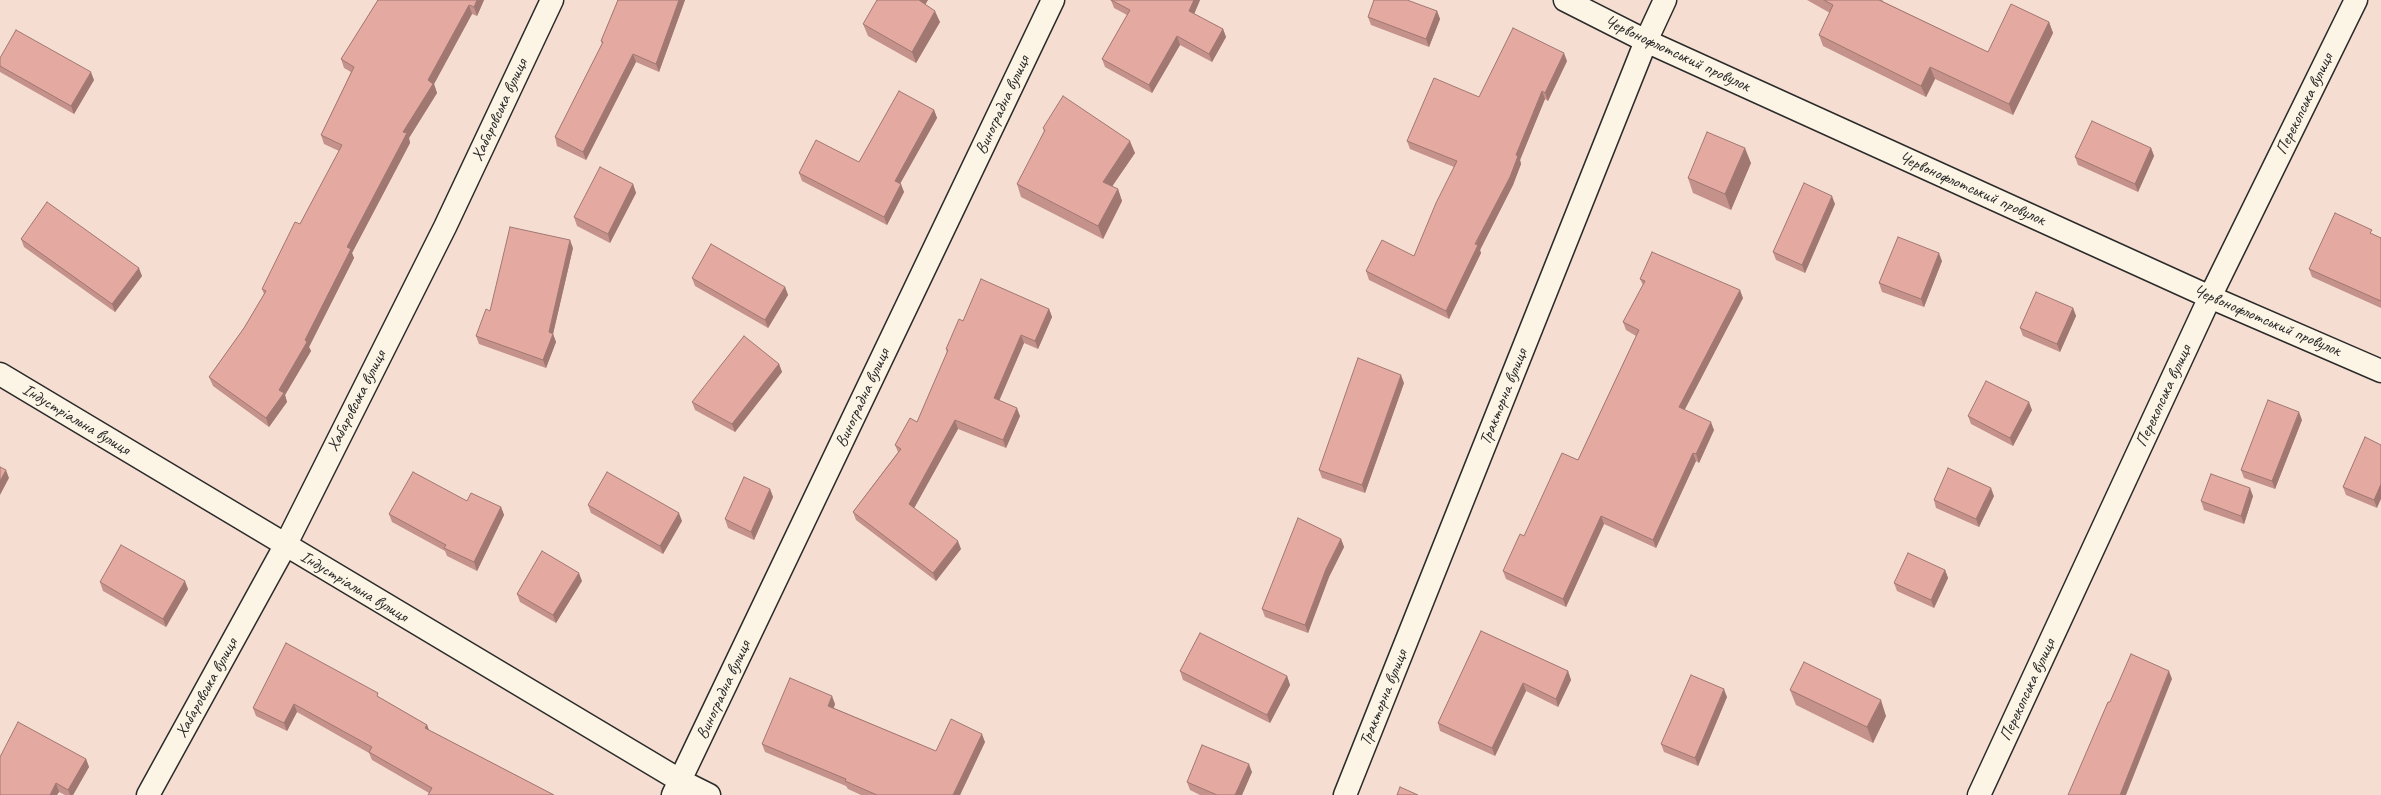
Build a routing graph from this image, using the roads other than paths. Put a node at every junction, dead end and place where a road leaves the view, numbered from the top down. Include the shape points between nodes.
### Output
1 (552, 0) edge
2 (1053, 0) edge
3 (1565, 0) edge
4 (1665, 0) edge
5 (2356, 0) edge
6 (1646, 41) junction
7 (2210, 297) junction
8 (2381, 371) edge
9 (0, 374) edge
10 (285, 546) junction
11 (677, 788) edge
12 (148, 795) edge
13 (709, 795) edge
14 (1345, 795) edge
15 (1979, 795) edge

1 - 10 street, Хабаровська вулиця via 445,227
2 - 11 street, Виноградна вулиця
3 - 6 street, Червонофлотський провулок
4 - 6 street, Тракторна вулиця
5 - 7 street, Перекопська вулиця
6 - 7 street, Червонофлотський провулок
6 - 14 street, Тракторна вулиця
7 - 8 street, Червонофлотський провулок
7 - 15 street, Перекопська вулиця
9 - 10 street, Індустріальна вулиця
10 - 11 street, Індустріальна вулиця
10 - 12 street, Хабаровська вулиця
11 - 13 street, Індустріальна вулиця

